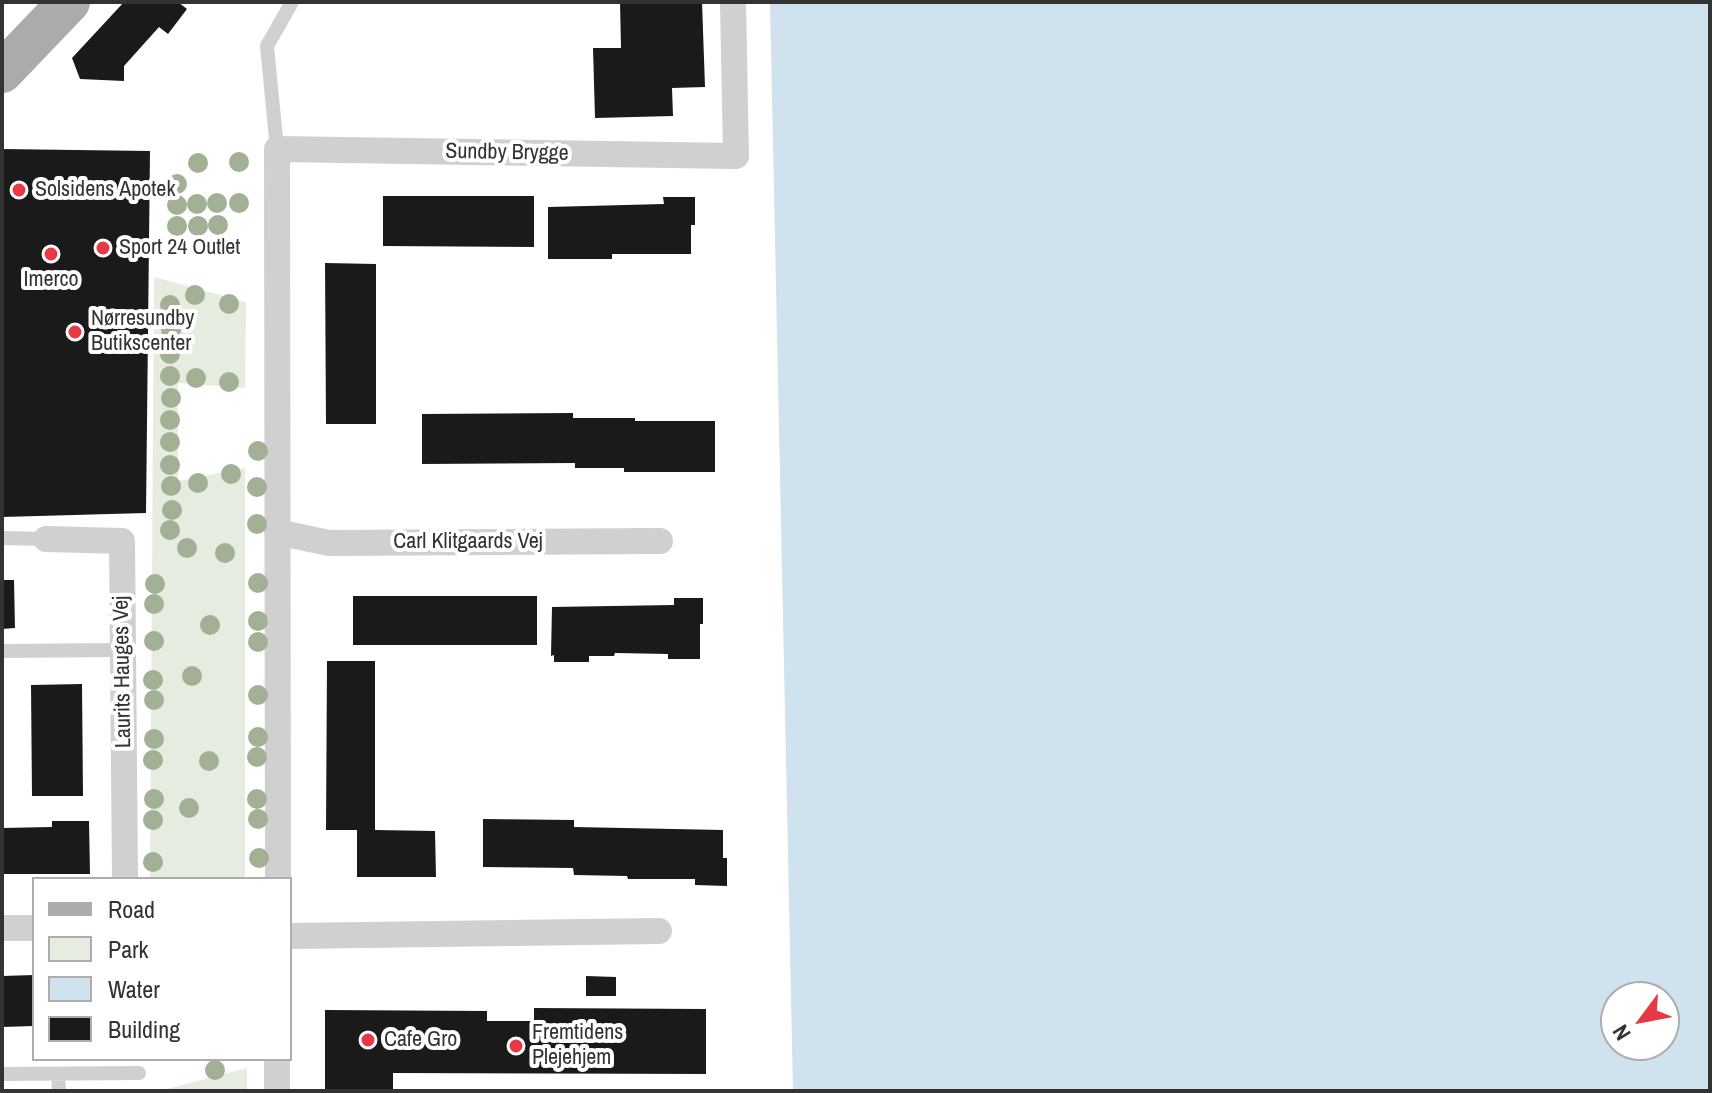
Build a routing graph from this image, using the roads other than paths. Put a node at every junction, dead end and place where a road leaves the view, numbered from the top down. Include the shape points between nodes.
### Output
1 (36, 2) edge
2 (69, 2) edge
3 (292, 2) edge
4 (733, 2) edge
5 (2, 38) edge
6 (2, 72) edge
7 (277, 149) junction
8 (277, 532) junction
9 (2, 538) edge
10 (46, 539) joint
11 (660, 541) dead end
12 (123, 650) junction
13 (2, 651) edge
14 (125, 877) edge
15 (278, 877) edge
16 (2, 928) edge
17 (32, 928) edge
18 (659, 931) dead end
19 (292, 936) edge
20 (277, 1061) edge
21 (139, 1073) dead end
22 (2, 1074) edge
23 (58, 1074) junction
24 (59, 1091) edge
25 (277, 1091) edge

1 - 5 main road
2 - 6 main road
3 - 7 lane via 267,46
4 - 7 street, Sundby Brygge via 736,156
7 - 8 street
8 - 11 street, Carl Klitgaards Vej via 329,543
8 - 15 street
9 - 10 lane
10 - 12 street, Laurits Hauges Vej via 122,541
12 - 13 lane
12 - 14 street, Laurits Hauges Vej
16 - 17 street
18 - 19 street
20 - 25 street
21 - 23 lane
22 - 23 lane
23 - 24 lane

